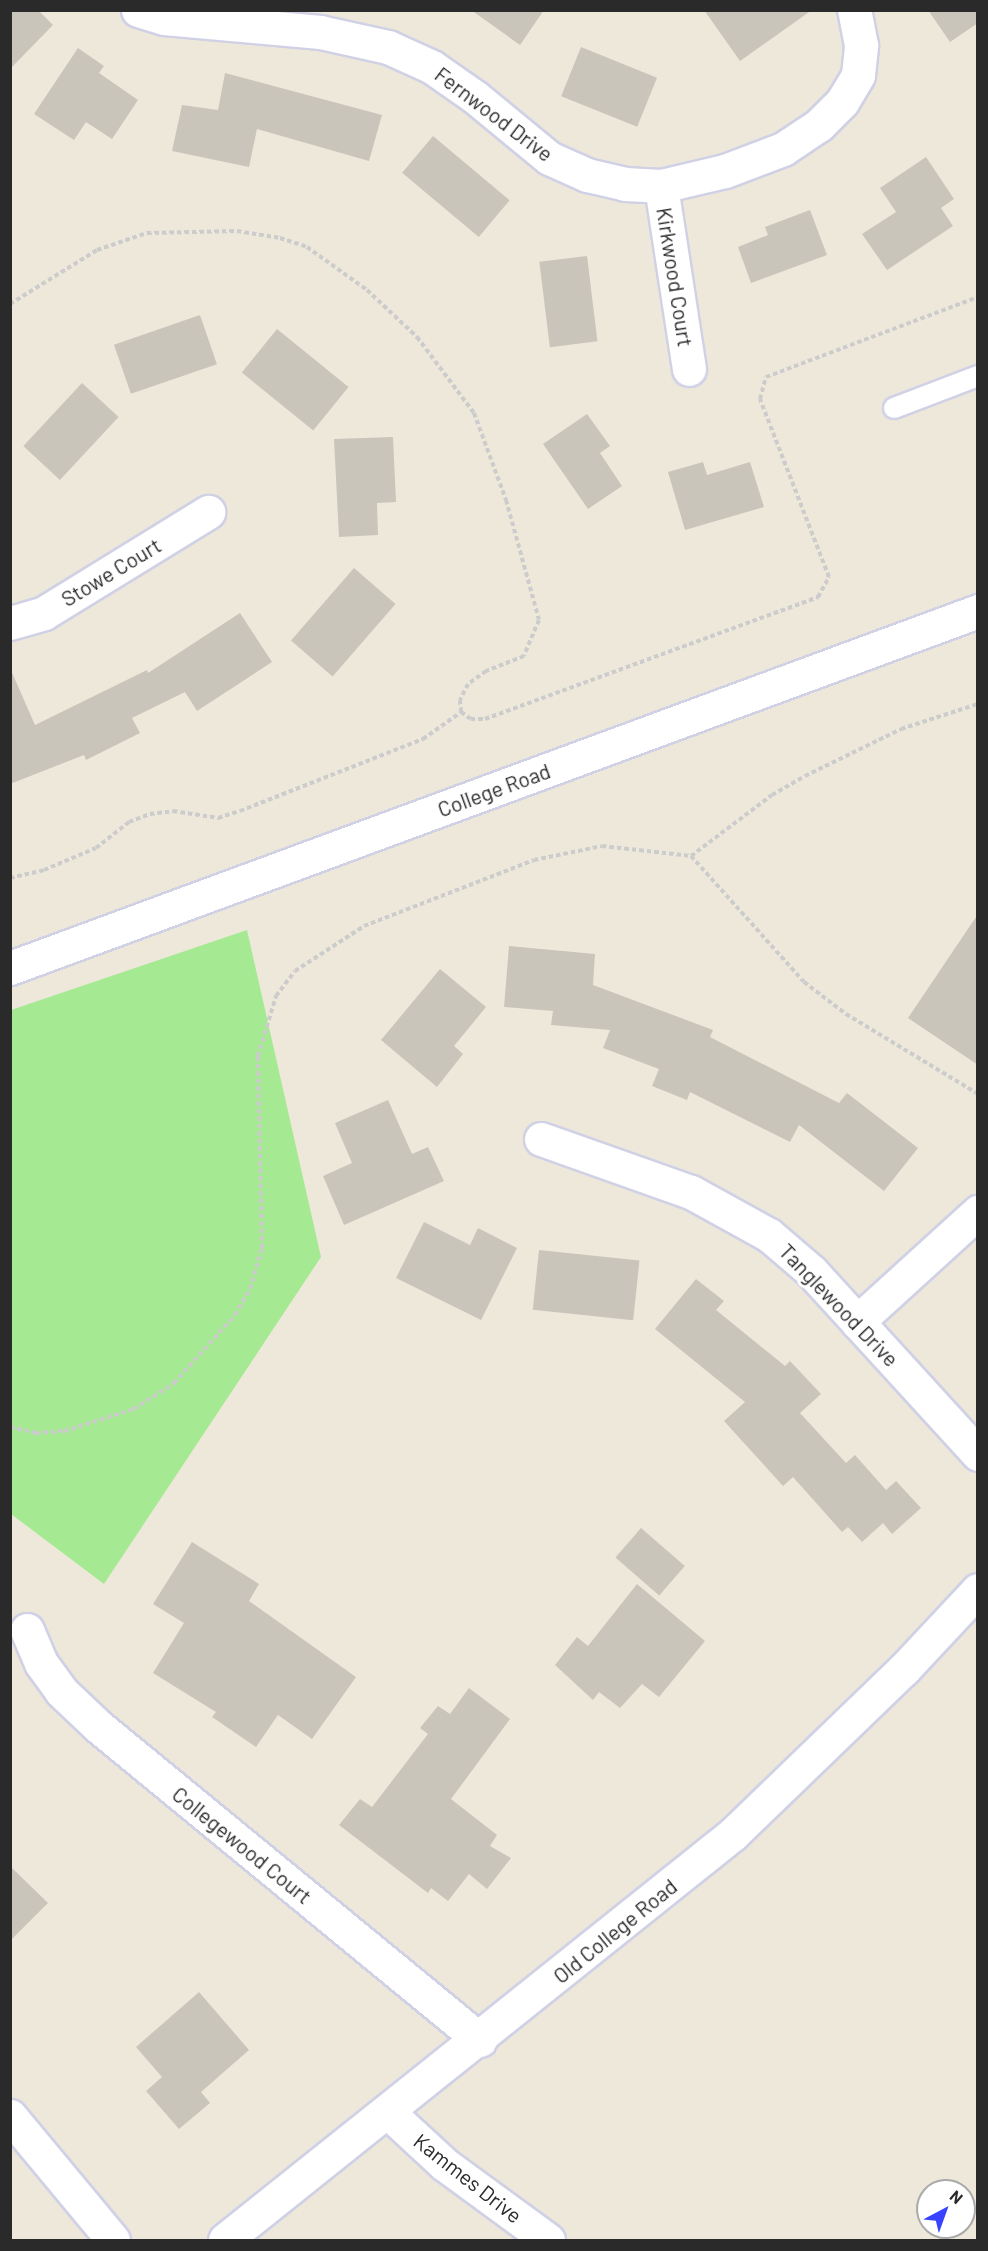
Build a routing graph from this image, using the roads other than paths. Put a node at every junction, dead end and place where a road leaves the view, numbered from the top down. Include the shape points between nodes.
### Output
1 (138, 10) edge
2 (854, 10) edge
3 (661, 186) junction
4 (689, 369) dead end
5 (978, 376) edge
6 (894, 408) dead end
7 (208, 512) dead end
8 (978, 611) edge
9 (10, 623) edge
10 (10, 968) edge
11 (541, 1139) dead end
12 (978, 1212) edge
13 (858, 1322) junction
14 (978, 1454) edge
15 (978, 1590) edge
16 (27, 1630) dead end
17 (480, 2040) junction
18 (389, 2113) junction
19 (10, 2116) edge
20 (113, 2241) edge
21 (225, 2241) edge
22 (548, 2241) edge

1 - 3 street, Fernwood Drive via 164,18 320,33 388,47 432,67 549,158 596,177
2 - 3 street, Fernwood Drive via 861,45 858,75 842,102 819,125 783,148 745,163
3 - 4 street, Kirkwood Court
5 - 6 lane
7 - 9 street, Stowe Court via 44,613
8 - 10 street, College Road
11 - 13 street, Tanglewood Drive via 691,1192 739,1215 811,1271
12 - 13 street
13 - 14 street, Tanglewood Drive
15 - 17 street, Old College Road via 896,1677 733,1834
16 - 17 street, Collegewood Court via 41,1663 61,1691 99,1727
17 - 18 street, Old College Road
18 - 21 street, Old College Road
18 - 22 street, Kammes Drive via 444,2164
19 - 20 street

